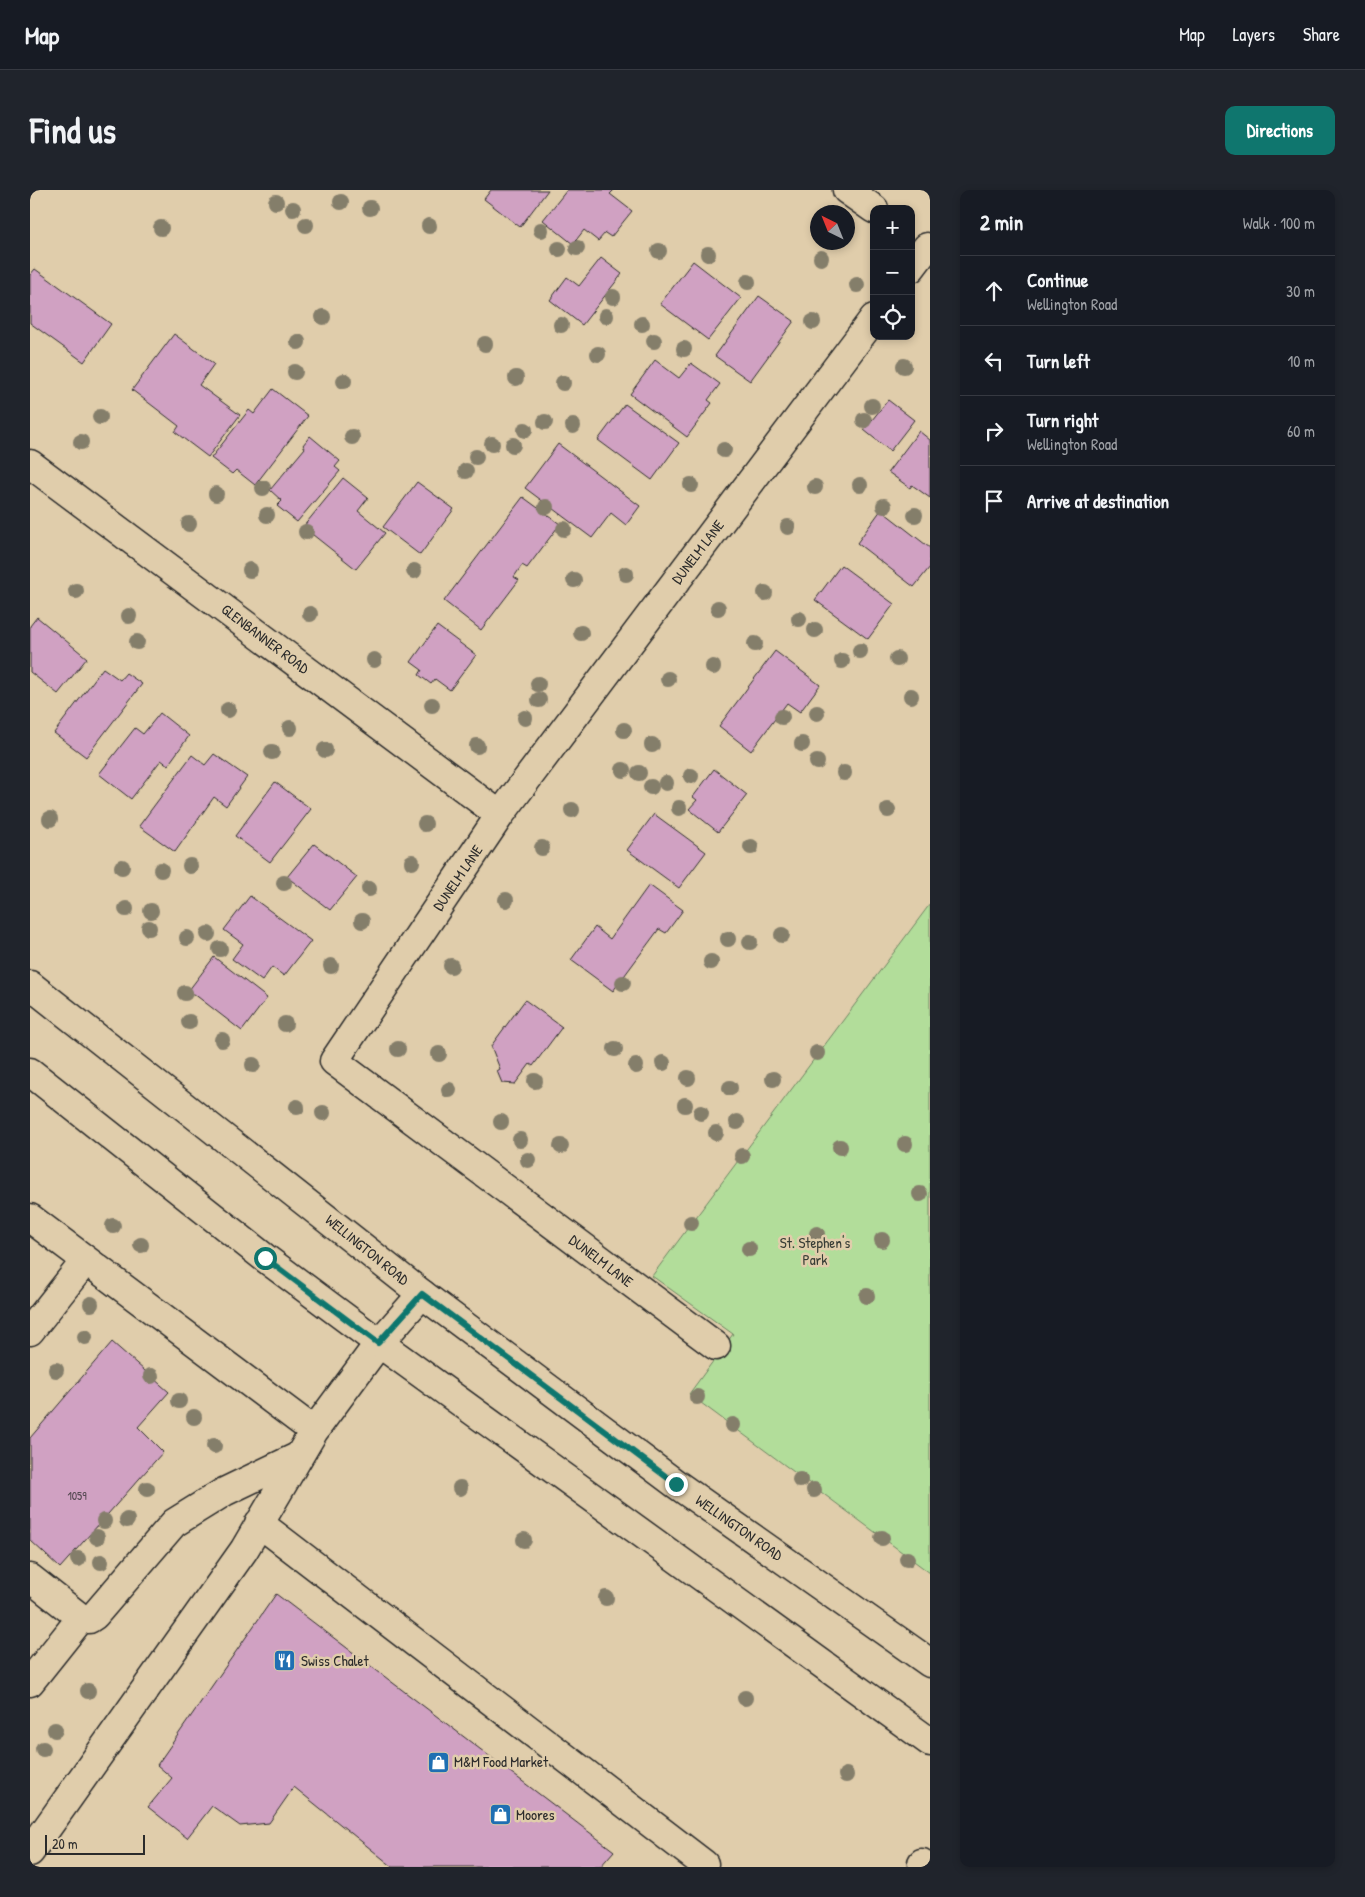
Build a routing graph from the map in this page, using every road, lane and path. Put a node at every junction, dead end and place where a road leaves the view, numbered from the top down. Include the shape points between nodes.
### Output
1 (848, 190) edge
2 (870, 206) edge
3 (870, 323) edge
4 (30, 464) edge
5 (500, 815) junction
6 (30, 985) edge
7 (30, 1072) edge
8 (30, 1218) edge
9 (86, 1260) junction
10 (422, 1294) junction
11 (30, 1331) edge
12 (378, 1343) junction
13 (716, 1346) dead end
14 (314, 1431) junction
15 (299, 1456) junction
16 (259, 1523) junction
17 (30, 1578) edge
18 (81, 1618) junction
19 (930, 1663) edge
20 (30, 1682) edge
21 (930, 1742) edge
22 (30, 1852) edge
23 (702, 1867) edge

1 - 2 main road
3 - 5 main road, DUNELM LANE
4 - 5 main road, GLENBANNER ROAD
5 - 13 main road, DUNELM LANE via 334,1061
6 - 10 main road, WELLINGTON ROAD
7 - 12 main road
8 - 9 main road
9 - 11 main road
9 - 14 main road
10 - 12 main road
10 - 19 main road, WELLINGTON ROAD via 676,1484
12 - 14 main road
12 - 21 main road
14 - 15 main road
15 - 16 main road
15 - 18 main road via 224,1492 174,1523 95,1615 89,1619
16 - 22 main road via 244,1550
16 - 23 main road via 704,1864
17 - 18 main road
18 - 20 main road

